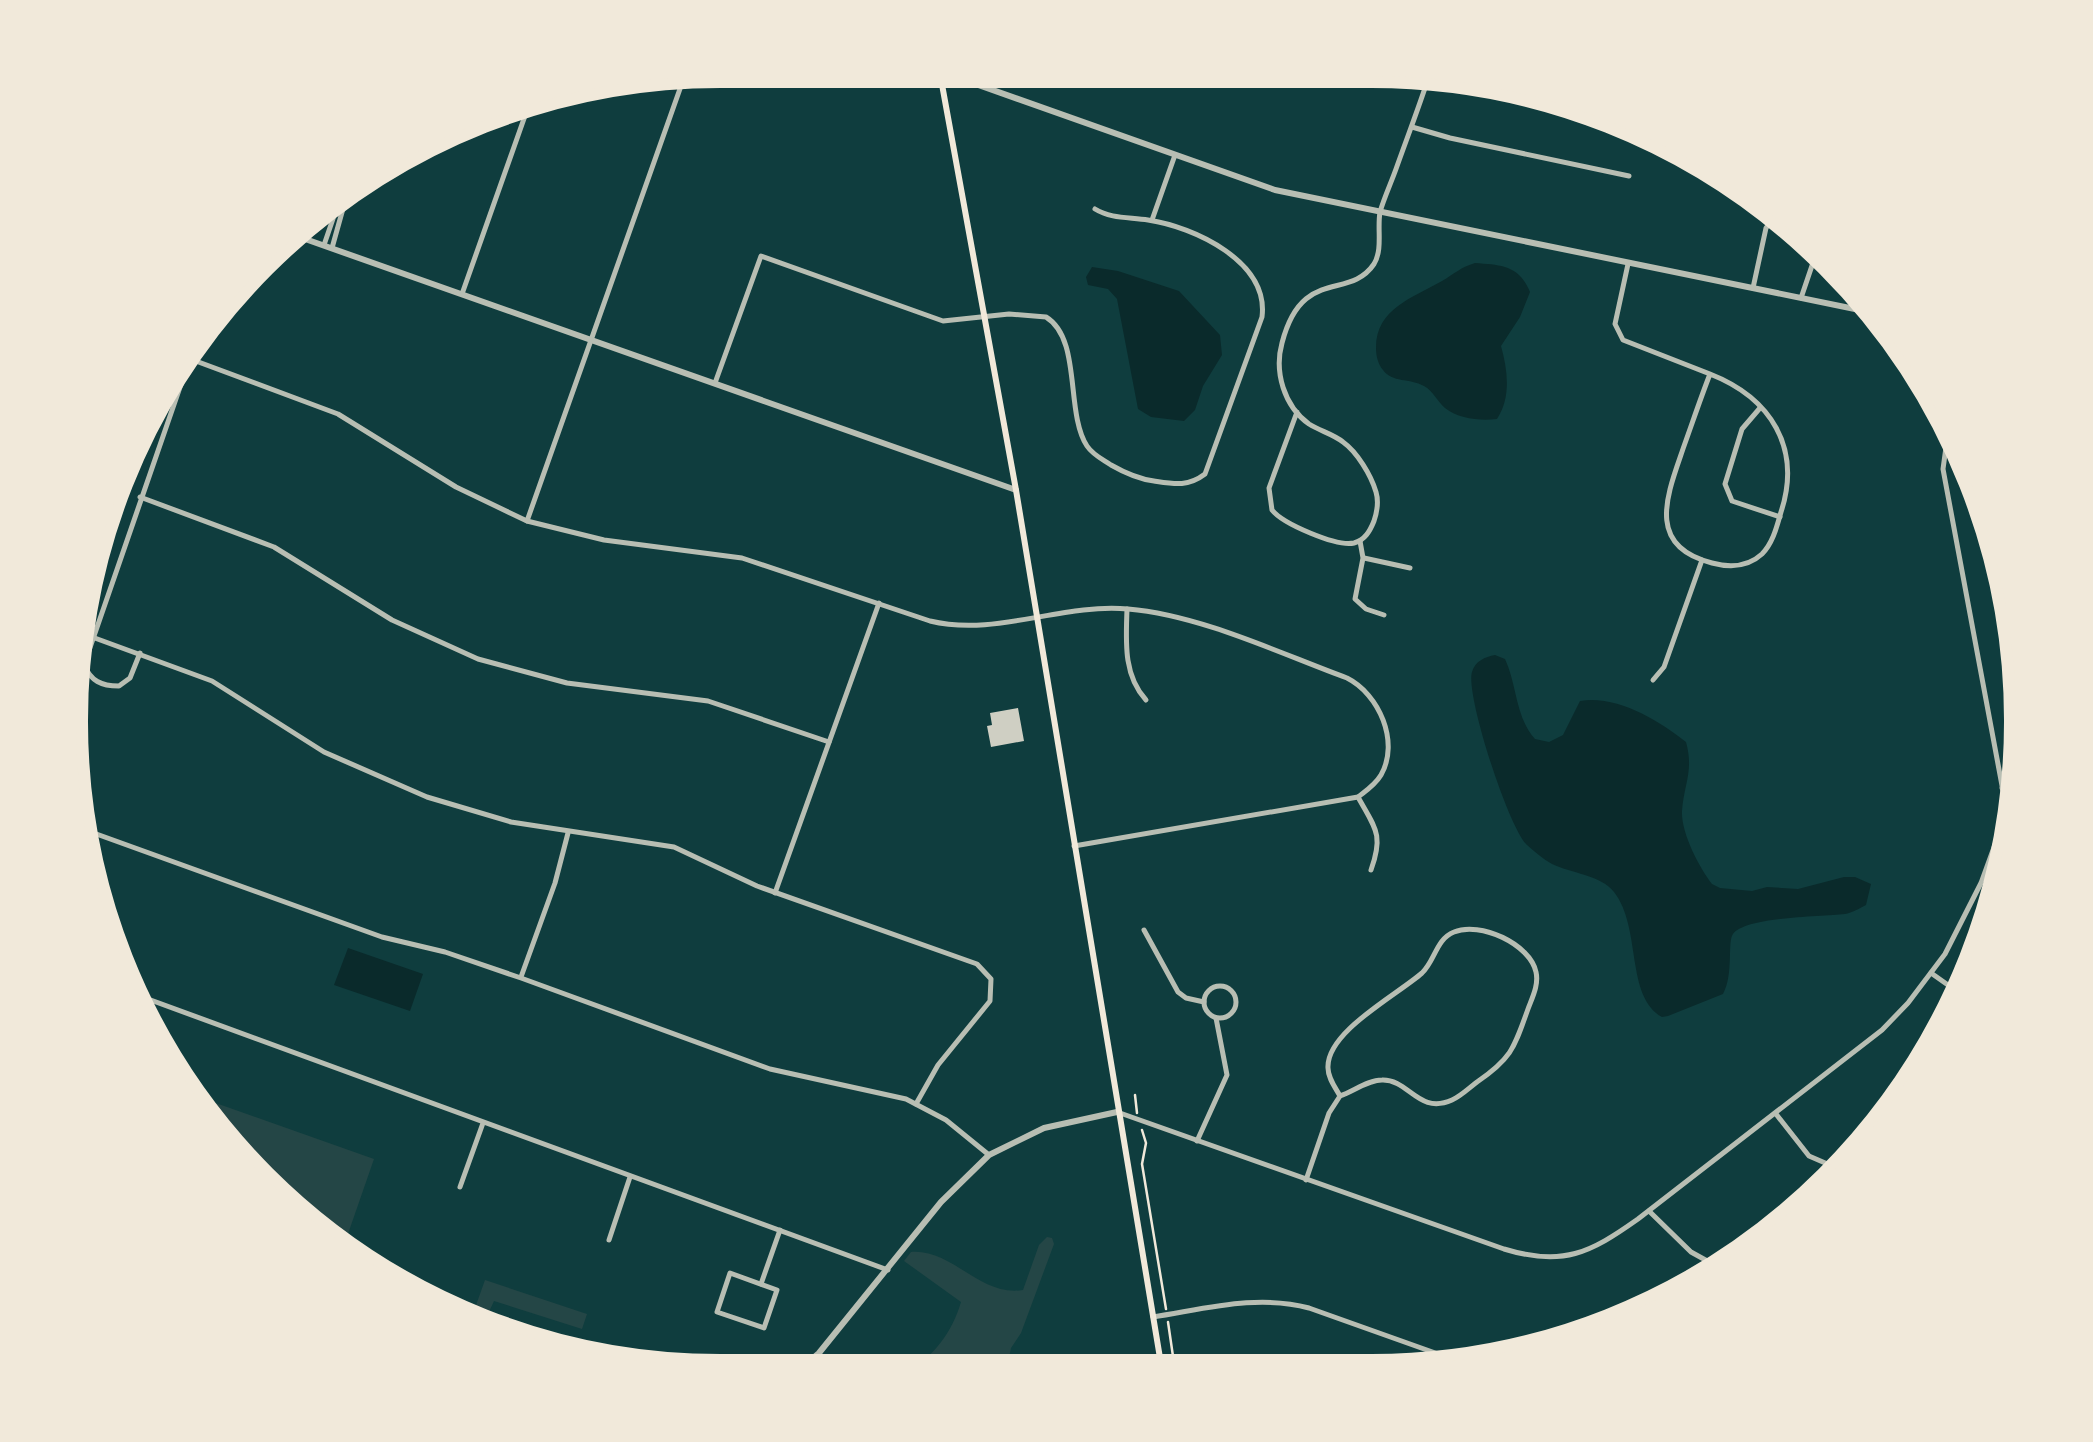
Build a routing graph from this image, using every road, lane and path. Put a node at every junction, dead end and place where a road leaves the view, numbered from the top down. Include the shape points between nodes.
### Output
1 (941, 82) edge
2 (972, 82) edge
3 (683, 84) edge
4 (1427, 85) edge
5 (526, 113) edge
6 (1412, 127) junction
7 (1175, 155) junction
8 (1628, 176) dead end
9 (1095, 209) dead end
10 (336, 211) edge
11 (1380, 212) junction
12 (1152, 220) junction
13 (1770, 222) edge
14 (303, 238) edge
15 (328, 246) junction
16 (1813, 261) edge
17 (1628, 264) junction
18 (1753, 288) junction
19 (462, 294) junction
20 (1800, 298) junction
21 (1861, 311) edge
22 (982, 317) junction
23 (592, 340) junction
24 (194, 360) edge
25 (1710, 374) junction
26 (715, 383) junction
27 (179, 384) edge
28 (1760, 408) junction
29 (1296, 412) junction
30 (1947, 443) edge
31 (1016, 490) junction
32 (140, 497) junction
33 (1780, 517) junction
34 (527, 520) junction
35 (1360, 541) junction
36 (1364, 558) junction
37 (1702, 560) junction
38 (1410, 568) dead end
39 (879, 604) junction
40 (1128, 609) junction
41 (1384, 616) dead end
42 (1036, 617) junction
43 (92, 636) junction
44 (140, 653) junction
45 (86, 656) edge
46 (85, 667) edge
47 (1653, 680) dead end
48 (1146, 700) dead end
49 (830, 742) junction
50 (2002, 788) junction
51 (2007, 788) edge
52 (1358, 797) junction
53 (2004, 809) edge
54 (2001, 828) edge
55 (93, 833) edge
56 (568, 833) junction
57 (1074, 846) junction
58 (1371, 870) dead end
59 (775, 893) junction
60 (1144, 930) dead end
61 (1931, 973) junction
62 (521, 978) junction
63 (1952, 988) edge
64 (146, 998) edge
65 (1204, 1002) junction
66 (1216, 1018) junction
67 (1135, 1095) dead end
68 (1340, 1096) junction
69 (916, 1104) junction
70 (1117, 1112) junction
71 (1776, 1114) junction
72 (1139, 1120) junction
73 (483, 1124) junction
74 (1197, 1141) junction
75 (989, 1156) junction
76 (1830, 1165) edge
77 (630, 1177) junction
78 (1306, 1180) junction
79 (460, 1187) dead end
80 (1649, 1211) junction
81 (780, 1230) junction
82 (609, 1240) dead end
83 (1710, 1262) edge
84 (888, 1270) junction
85 (761, 1284) junction
86 (1167, 1315) junction
87 (1154, 1317) junction
88 (1441, 1355) edge
89 (812, 1360) edge
90 (1160, 1360) edge
91 (1174, 1360) edge

1 - 22 main road
2 - 7 street
3 - 23 street
4 - 6 street
5 - 19 street
6 - 8 street
6 - 11 street
7 - 11 street via 1275,190
7 - 12 street
9 - 12 street
10 - 15 street
11 - 17 street
11 - 29 street via 1374,263 1357,278 1309,295 1290,318 1279,368
12 - 22 street via 1231,254 1249,271 1264,302 1216,447 1195,482 1145,480 1096,456 1083,438 1058,325 1040,315
13 - 18 street
14 - 15 street
15 - 19 street
16 - 20 street
17 - 18 street
17 - 25 street via 1616,314 1620,335
18 - 20 street
19 - 23 street
20 - 21 street
22 - 26 street via 932,318 760,256
22 - 31 main road
23 - 26 street
23 - 34 street
24 - 34 street via 338,414 456,487
25 - 28 street via 1738,384
25 - 37 street via 1664,506 1672,538
26 - 31 street
27 - 32 street
28 - 33 street via 1783,438 1789,461
28 - 33 street via 1742,429 1724,484 1732,500
29 - 35 street via 1347,445 1371,480 1377,511
29 - 35 street via 1269,488 1272,510 1288,524 1344,544
30 - 50 street via 1943,469
31 - 42 main road
32 - 43 street
32 - 49 street via 274,547 392,620 478,659 567,683 708,701
33 - 37 street via 1768,546 1750,562
34 - 39 street via 604,540 742,558
35 - 36 street
36 - 38 street
36 - 41 street via 1355,599
37 - 47 street
39 - 42 street via 952,626
39 - 49 street
40 - 42 street
40 - 48 street via 1133,686
40 - 52 street via 1192,622 1362,686 1380,709 1387,755 1380,777
42 - 57 main road
43 - 44 street
43 - 45 street
44 - 46 street via 119,686 98,683
44 - 56 street via 212,680 306,742 384,781 467,810
49 - 59 street
50 - 51 street
50 - 53 street
52 - 57 street
52 - 58 street via 1379,846
54 - 61 street via 1954,940
55 - 62 street via 382,937
56 - 59 street via 674,848
56 - 62 street
57 - 70 main road
59 - 69 street via 988,973 990,1001
60 - 65 street via 1178,992
61 - 63 street
61 - 71 street via 1870,1042
62 - 69 street via 770,1068
64 - 73 street
65 - 66 street
65 - 66 street via 1216,987 1233,994 1232,1013
66 - 74 street via 1227,1075
67 - 72 path
68 - 68 street via 1328,1068 1335,1044 1424,971 1449,934 1482,931 1528,956 1536,969 1535,988 1512,1052 1496,1069 1440,1103 1420,1100 1386,1080
68 - 78 street
69 - 75 street
70 - 72 street
70 - 75 street via 1044,1128
70 - 87 main road
71 - 76 street via 1808,1156
71 - 80 street
72 - 74 street
72 - 86 path
73 - 77 street
73 - 79 street
74 - 78 street
75 - 84 street
77 - 81 street
77 - 82 street
78 - 80 street via 1549,1259 1598,1246
80 - 83 street
81 - 84 street
81 - 85 street
84 - 89 street
85 - 85 street via 730,1274 716,1312 764,1328 777,1290
86 - 87 street
86 - 88 street via 1260,1301 1297,1304
86 - 91 path
87 - 90 main road

